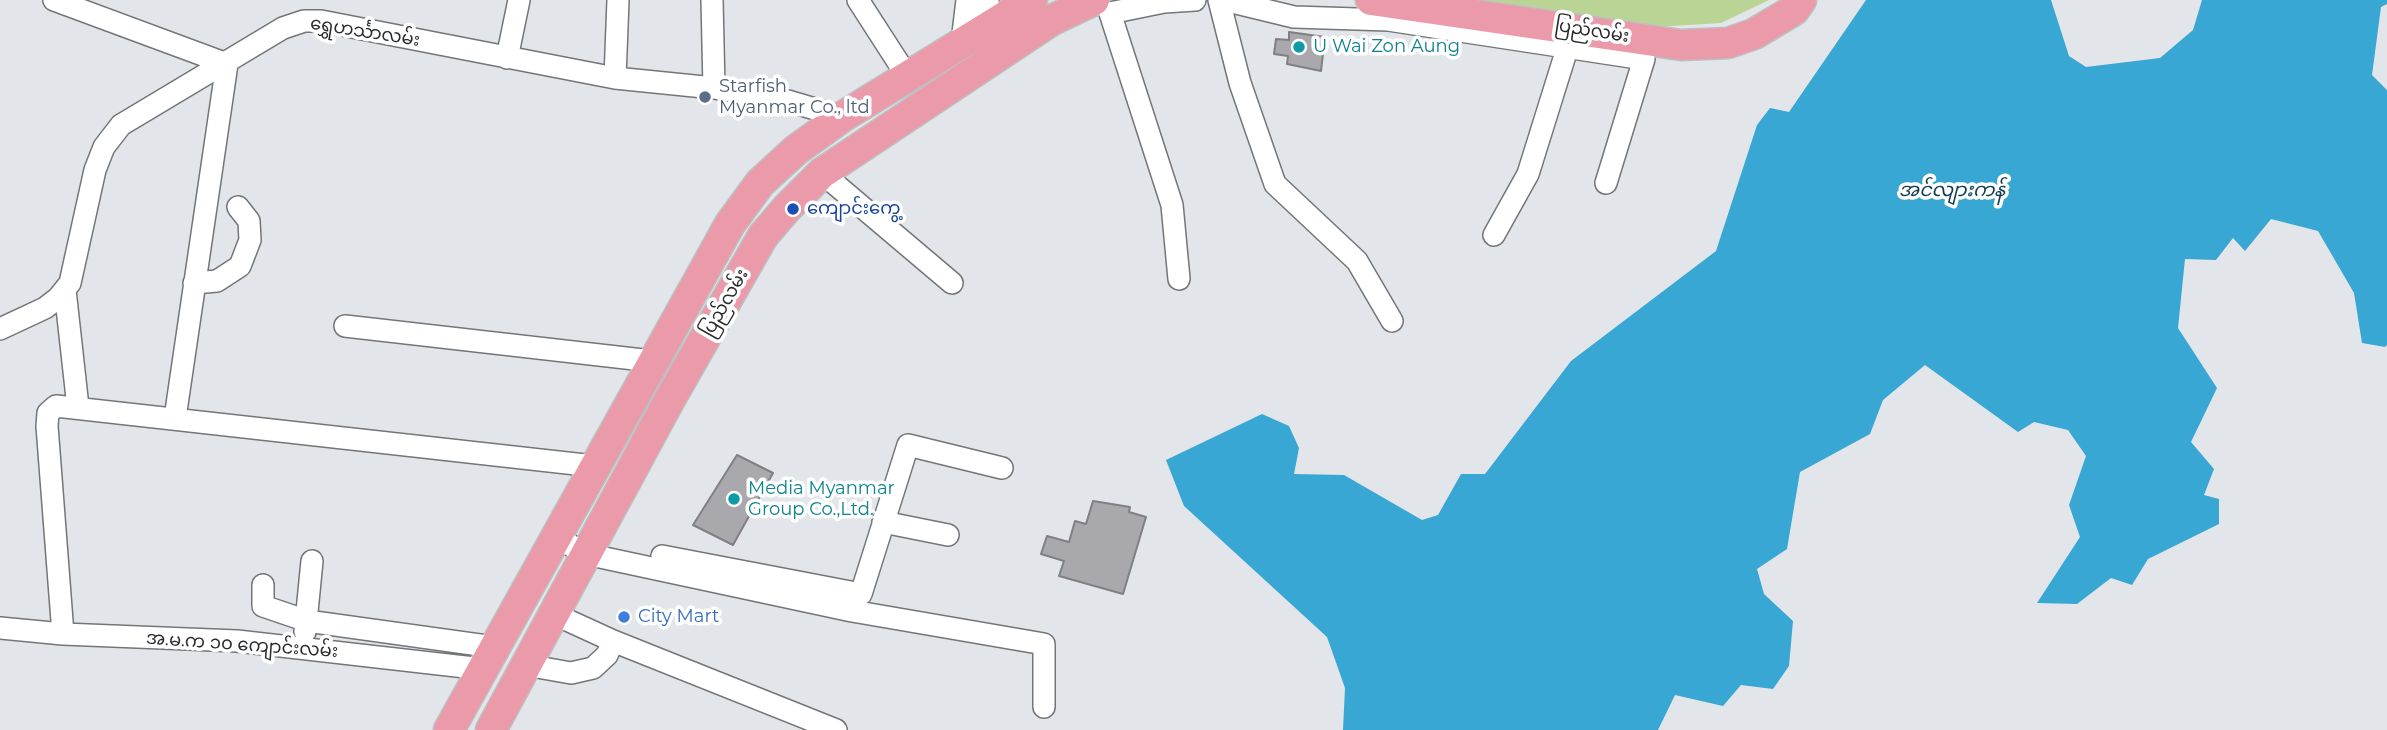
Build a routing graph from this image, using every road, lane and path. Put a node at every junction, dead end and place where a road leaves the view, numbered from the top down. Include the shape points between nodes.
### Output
1 (54, 0) edge
2 (519, 0) edge
3 (618, 0) edge
4 (712, 0) edge
5 (858, 0) edge
6 (967, 0) edge
7 (1032, 0) edge
8 (1094, 0) edge
9 (1195, 0) edge
10 (1221, 0) edge
11 (1371, 0) edge
12 (1801, 0) edge
13 (979, 23) edge
14 (1563, 37) junction
15 (1002, 53) junction
16 (507, 58) junction
17 (227, 64) junction
18 (907, 76) junction
19 (615, 78) junction
20 (714, 88) junction
21 (842, 117) junction
22 (822, 173) junction
23 (1606, 183) dead end
24 (238, 207) dead end
25 (1494, 235) dead end
26 (1178, 279) dead end
27 (194, 283) junction
28 (952, 283) dead end
29 (65, 290) junction
30 (1392, 321) dead end
31 (345, 326) dead end
32 (0, 329) edge
33 (652, 361) junction
34 (78, 407) junction
35 (175, 418) junction
36 (594, 466) junction
37 (1002, 468) dead end
38 (883, 522) junction
39 (948, 535) dead end
40 (554, 536) junction
41 (590, 548) junction
42 (312, 561) dead end
43 (263, 585) dead end
44 (554, 614) junction
45 (307, 621) junction
46 (0, 628) edge
47 (63, 634) junction
48 (613, 641) junction
49 (303, 648) junction
50 (489, 658) junction
51 (521, 676) junction
52 (1044, 706) dead end
53 (449, 730) edge
54 (491, 730) edge
55 (836, 730) edge

1 - 17 street
2 - 16 street
3 - 19 street
4 - 20 street
5 - 18 street
6 - 13 street
7 - 13 highway, ပြည်လမ်း
8 - 15 highway, ပြည်လမ်း via 1052,20
9 - 26 street via 1110,13 1172,205
10 - 14 street via 1294,17 1388,20
10 - 30 street via 1240,83 1275,184 1357,261
11 - 14 highway, ပြည်လမ်း
12 - 14 highway, ပြည်လမ်း via 1794,10 1763,29 1728,43 1681,45
13 - 15 highway
13 - 18 highway, ပြည်လမ်း
14 - 23 street via 1644,59
14 - 25 street via 1528,174
15 - 22 highway, ပြည်လမ်း
16 - 17 street, ရွှေဟင်္သာလမ်း via 304,21 283,28
16 - 19 street, ရွှေဟင်္သာလမ်း
17 - 27 street
17 - 29 street, ရွှေဟင်္သာလမ်း via 121,125 104,147 74,271
18 - 21 highway, ပြည်လမ်း
19 - 20 street, ရွှေဟင်္သာလမ်း
20 - 21 street, ရွှေဟင်္သာလမ်း via 788,101
21 - 33 highway, ပြည်လမ်း via 760,183 730,224
22 - 28 street
22 - 41 highway, ပြည်လမ်း via 763,236
24 - 27 street via 249,221 250,240 240,267 216,281
27 - 35 street
29 - 32 street via 45,308
29 - 34 street
31 - 33 street
33 - 36 highway, ပြည်လမ်း
34 - 35 street
34 - 47 street via 56,406 48,413
35 - 36 street
36 - 40 highway, ပြည်လမ်း
37 - 38 street via 908,445
38 - 39 street
38 - 41 street via 860,594
40 - 41 street
40 - 50 highway, ပြည်လမ်း
41 - 44 highway, ပြည်လမ်း
41 - 52 street via 852,611 1044,644
42 - 45 street
43 - 45 street via 263,606
44 - 48 street
44 - 51 highway, ပြည်လမ်း
45 - 49 street
45 - 50 street
46 - 47 street, အ.မ.က ၁၀ ကျောင်းလမ်း
47 - 49 street, အ.မ.က ၁၀ ကျောင်းလမ်း
48 - 51 street via 607,655 593,668
48 - 55 street
49 - 50 street, အ.မ.က ၁၀ ကျောင်းလမ်း
50 - 51 highway
50 - 53 highway, ပြည်လမ်း
51 - 54 highway, ပြည်လမ်း

